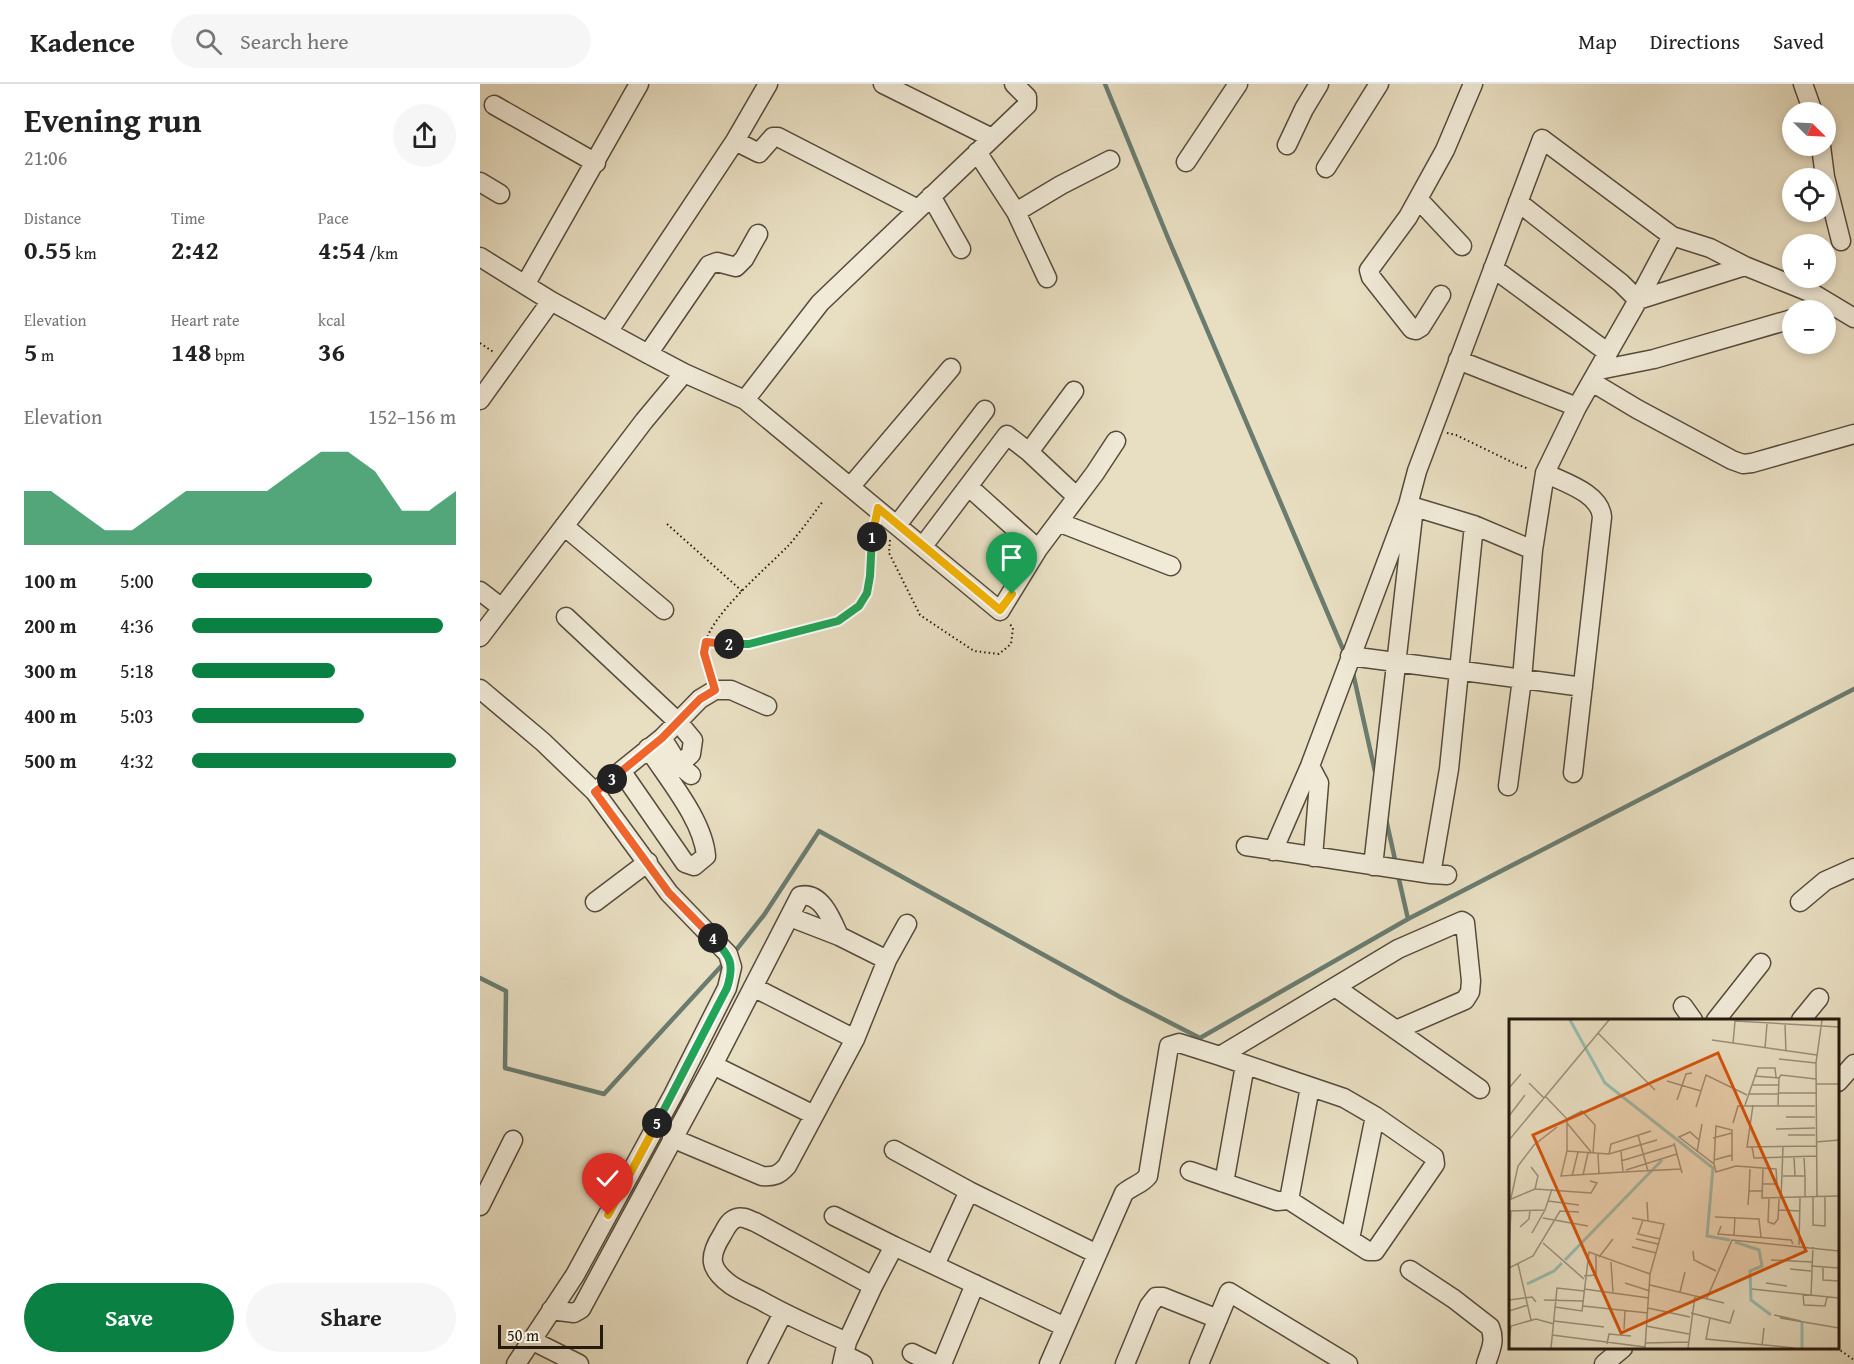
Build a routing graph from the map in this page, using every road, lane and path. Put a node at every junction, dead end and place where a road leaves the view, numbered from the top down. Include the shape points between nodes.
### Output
1 (639, 84) edge
2 (768, 84) edge
3 (883, 84) edge
4 (1014, 84) edge
5 (1238, 84) edge
6 (1319, 84) edge
7 (1379, 84) edge
8 (1473, 84) edge
9 (1803, 84) edge
10 (1809, 102) edge
11 (494, 105) dead end
12 (992, 138) junction
13 (735, 141) junction
14 (1287, 146) dead end
15 (977, 152) junction
16 (1822, 156) edge
17 (1110, 160) dead end
18 (1186, 162) dead end
19 (596, 163) junction
20 (1326, 168) dead end
21 (480, 182) edge
22 (500, 194) dead end
23 (931, 196) junction
24 (1418, 199) junction
25 (1518, 202) junction
26 (918, 209) junction
27 (1016, 212) junction
28 (758, 234) dead end
29 (1672, 236) junction
30 (1840, 241) dead end
31 (1462, 246) dead end
32 (961, 249) dead end
33 (480, 257) edge
34 (1745, 266) junction
35 (1493, 268) junction
36 (1047, 278) dead end
37 (525, 285) junction
38 (1441, 294) dead end
39 (1638, 300) junction
40 (1820, 300) edge
41 (551, 301) junction
42 (1836, 312) edge
43 (1854, 318) edge
44 (1782, 322) edge
45 (608, 332) junction
46 (1607, 352) junction
47 (648, 354) junction
48 (1458, 360) junction
49 (951, 368) dead end
50 (684, 374) junction
51 (1596, 376) junction
52 (1074, 391) dead end
53 (480, 400) edge
54 (745, 400) junction
55 (1577, 407) junction
56 (985, 410) dead end
57 (1432, 432) junction
58 (1854, 434) edge
59 (1116, 441) dead end
60 (1029, 453) junction
61 (1545, 473) junction
62 (851, 486) junction
63 (969, 487) junction
64 (1077, 497) junction
65 (823, 501) dead end
66 (1411, 506) junction
67 (888, 517) junction
68 (1058, 522) junction
69 (667, 524) dead end
70 (1474, 525) junction
71 (564, 526) junction
72 (923, 546) junction
73 (1038, 549) junction
74 (1533, 550) junction
75 (1171, 566) dead end
76 (480, 591) edge
77 (743, 592) junction
78 (502, 608) junction
79 (664, 610) dead end
80 (1000, 610) junction
81 (566, 617) dead end
82 (480, 637) edge
83 (706, 642) junction
84 (1349, 660) junction
85 (1396, 661) junction
86 (1458, 670) junction
87 (1522, 679) junction
88 (1583, 687) junction
89 (480, 689) edge
90 (715, 690) junction
91 (767, 706) dead end
92 (678, 722) junction
93 (655, 743) junction
94 (1310, 766) junction
95 (622, 772) junction
96 (1573, 773) dead end
97 (1508, 786) dead end
98 (595, 792) junction
99 (688, 810) junction
100 (659, 825) junction
101 (1246, 846) dead end
102 (1274, 851) junction
103 (1313, 857) junction
104 (648, 862) junction
105 (1373, 866) junction
106 (1854, 868) edge
107 (595, 902) dead end
108 (1800, 902) dead end
109 (790, 917) junction
110 (907, 924) dead end
111 (839, 936) junction
112 (887, 960) junction
113 (1761, 963) dead end
114 (753, 987) junction
115 (1335, 987) junction
116 (1819, 998) dead end
117 (1717, 1019) edge
118 (1802, 1019) edge
119 (1396, 1030) junction
120 (855, 1039) junction
121 (1220, 1056) junction
122 (1854, 1064) edge
123 (713, 1065) junction
124 (1245, 1065) junction
125 (1839, 1081) edge
126 (1310, 1087) junction
127 (1480, 1089) dead end
128 (814, 1115) junction
129 (1375, 1116) junction
130 (672, 1138) junction
131 (513, 1140) dead end
132 (894, 1150) dead end
133 (1190, 1171) dead end
134 (1224, 1183) junction
135 (969, 1191) junction
136 (1289, 1200) junction
137 (480, 1206) edge
138 (834, 1216) dead end
139 (1350, 1239) junction
140 (894, 1246) junction
141 (1097, 1254) junction
142 (935, 1265) junction
143 (1410, 1270) dead end
144 (975, 1284) junction
145 (873, 1286) junction
146 (551, 1310) junction
147 (783, 1313) junction
148 (1218, 1319) junction
149 (1065, 1327) junction
150 (531, 1340) junction
151 (1621, 1349) edge
152 (1839, 1349) edge
153 (912, 1353) dead end
154 (845, 1354) edge
155 (1854, 1360) edge
156 (516, 1364) edge
157 (579, 1364) edge
158 (757, 1364) edge
159 (863, 1364) edge
160 (935, 1364) edge
161 (942, 1364) edge
162 (1049, 1364) edge
163 (1125, 1364) edge
164 (1199, 1364) edge
165 (1348, 1364) edge
166 (1486, 1364) edge
167 (1604, 1364) edge

1 - 19 street
2 - 13 street
3 - 12 street
4 - 12 street via 1028,102
5 - 18 street
6 - 14 street
7 - 20 street
8 - 24 street via 1445,150
9 - 10 street
11 - 19 street
12 - 15 street
13 - 26 street via 759,153 773,137 778,137
13 - 45 street
15 - 23 street
15 - 27 street
16 - 30 street
17 - 27 street
19 - 37 street
21 - 22 street
23 - 26 street
23 - 32 street
24 - 31 street
24 - 38 street via 1369,274 1409,327 1416,330
25 - 29 street via 1542,139
25 - 35 street
25 - 39 street
26 - 54 street via 820,303
27 - 36 street
28 - 47 street via 736,267 717,262 709,265
29 - 34 street via 1710,248
29 - 39 street
33 - 37 street
34 - 39 street
34 - 40 street via 1814,294
35 - 46 street
35 - 48 street
37 - 41 street
39 - 46 street
41 - 45 street
41 - 53 street
42 - 43 street
44 - 51 street
45 - 47 street
46 - 51 street
47 - 50 street
48 - 55 street
48 - 57 street
49 - 62 street
50 - 54 street
50 - 71 street
51 - 55 street
51 - 58 street via 1637,409 1743,464
52 - 60 street
54 - 62 street
55 - 61 street
56 - 67 street
57 - 61 path via 1456,435 1516,464
57 - 66 street via 1417,471
59 - 64 street
60 - 63 street via 1009,435 1004,436
60 - 64 street
61 - 74 street
61 - 88 street via 1589,496 1601,509
62 - 67 street
63 - 72 street
63 - 73 street
64 - 68 street
65 - 77 path
66 - 70 street
66 - 84 street
66 - 85 street
67 - 72 street
67 - 80 path via 889,553 920,615 974,651 999,654 1011,644 1012,628
67 - 83 path via 873,529 867,593 859,606 838,621 749,644
68 - 73 street
68 - 75 street
69 - 77 path
70 - 74 street
70 - 86 street
71 - 78 street
71 - 79 street
72 - 80 street
73 - 80 street
74 - 87 street
76 - 78 street
77 - 83 path via 722,613
78 - 82 street
81 - 92 street
83 - 90 path via 704,653
84 - 85 street
84 - 94 street
85 - 86 street
85 - 105 street
86 - 87 street
86 - 105 street via 1439,874
87 - 88 street
87 - 97 street
88 - 96 street
89 - 98 street
90 - 91 street via 731,690
90 - 92 street via 700,699
92 - 93 street
92 - 93 street via 694,746 685,770
93 - 95 street
93 - 99 street
94 - 102 street
94 - 103 street via 1319,783
95 - 98 street
95 - 100 street
98 - 104 street
99 - 100 street
99 - 100 street via 705,842 706,856 694,866 685,862
101 - 102 street
102 - 103 street
103 - 105 street
104 - 107 street
104 - 146 street via 730,961 727,988 575,1275
106 - 108 street via 1826,881
109 - 111 street
109 - 111 street via 800,896 809,896 831,916
109 - 114 street
110 - 112 street
111 - 112 street
112 - 120 street
113 - 117 street
114 - 120 street
114 - 123 street
115 - 119 street
115 - 119 street via 1398,949 1465,923 1471,981 1465,1000
115 - 121 street
116 - 118 street
119 - 127 street
120 - 128 street
121 - 124 street
121 - 141 street via 1179,1043 1169,1046 1148,1176 1124,1193
122 - 125 street
123 - 128 street
123 - 130 street
124 - 126 street
124 - 134 street
126 - 129 street via 1344,1098
126 - 136 street
128 - 130 street via 787,1166 776,1176 762,1176
129 - 139 street
129 - 139 street via 1434,1157 1435,1164 1375,1251 1368,1251
130 - 146 street via 581,1309 574,1313
131 - 137 street
132 - 135 street
133 - 134 street
134 - 136 street via 1277,1201
135 - 141 street
135 - 142 street
136 - 139 street
138 - 140 street
140 - 142 street
140 - 145 street
141 - 149 street
142 - 144 street
143 - 166 street via 1490,1327 1493,1344
144 - 149 street
144 - 161 street
145 - 147 street via 755,1222 736,1218 715,1246 713,1265 732,1285
145 - 154 street
146 - 150 street
147 - 154 street
147 - 158 street
148 - 163 street via 1156,1297
148 - 164 street
148 - 165 street via 1229,1292
149 - 162 street
150 - 156 street
150 - 157 street
151 - 167 street
152 - 155 path
153 - 160 street
154 - 159 street

